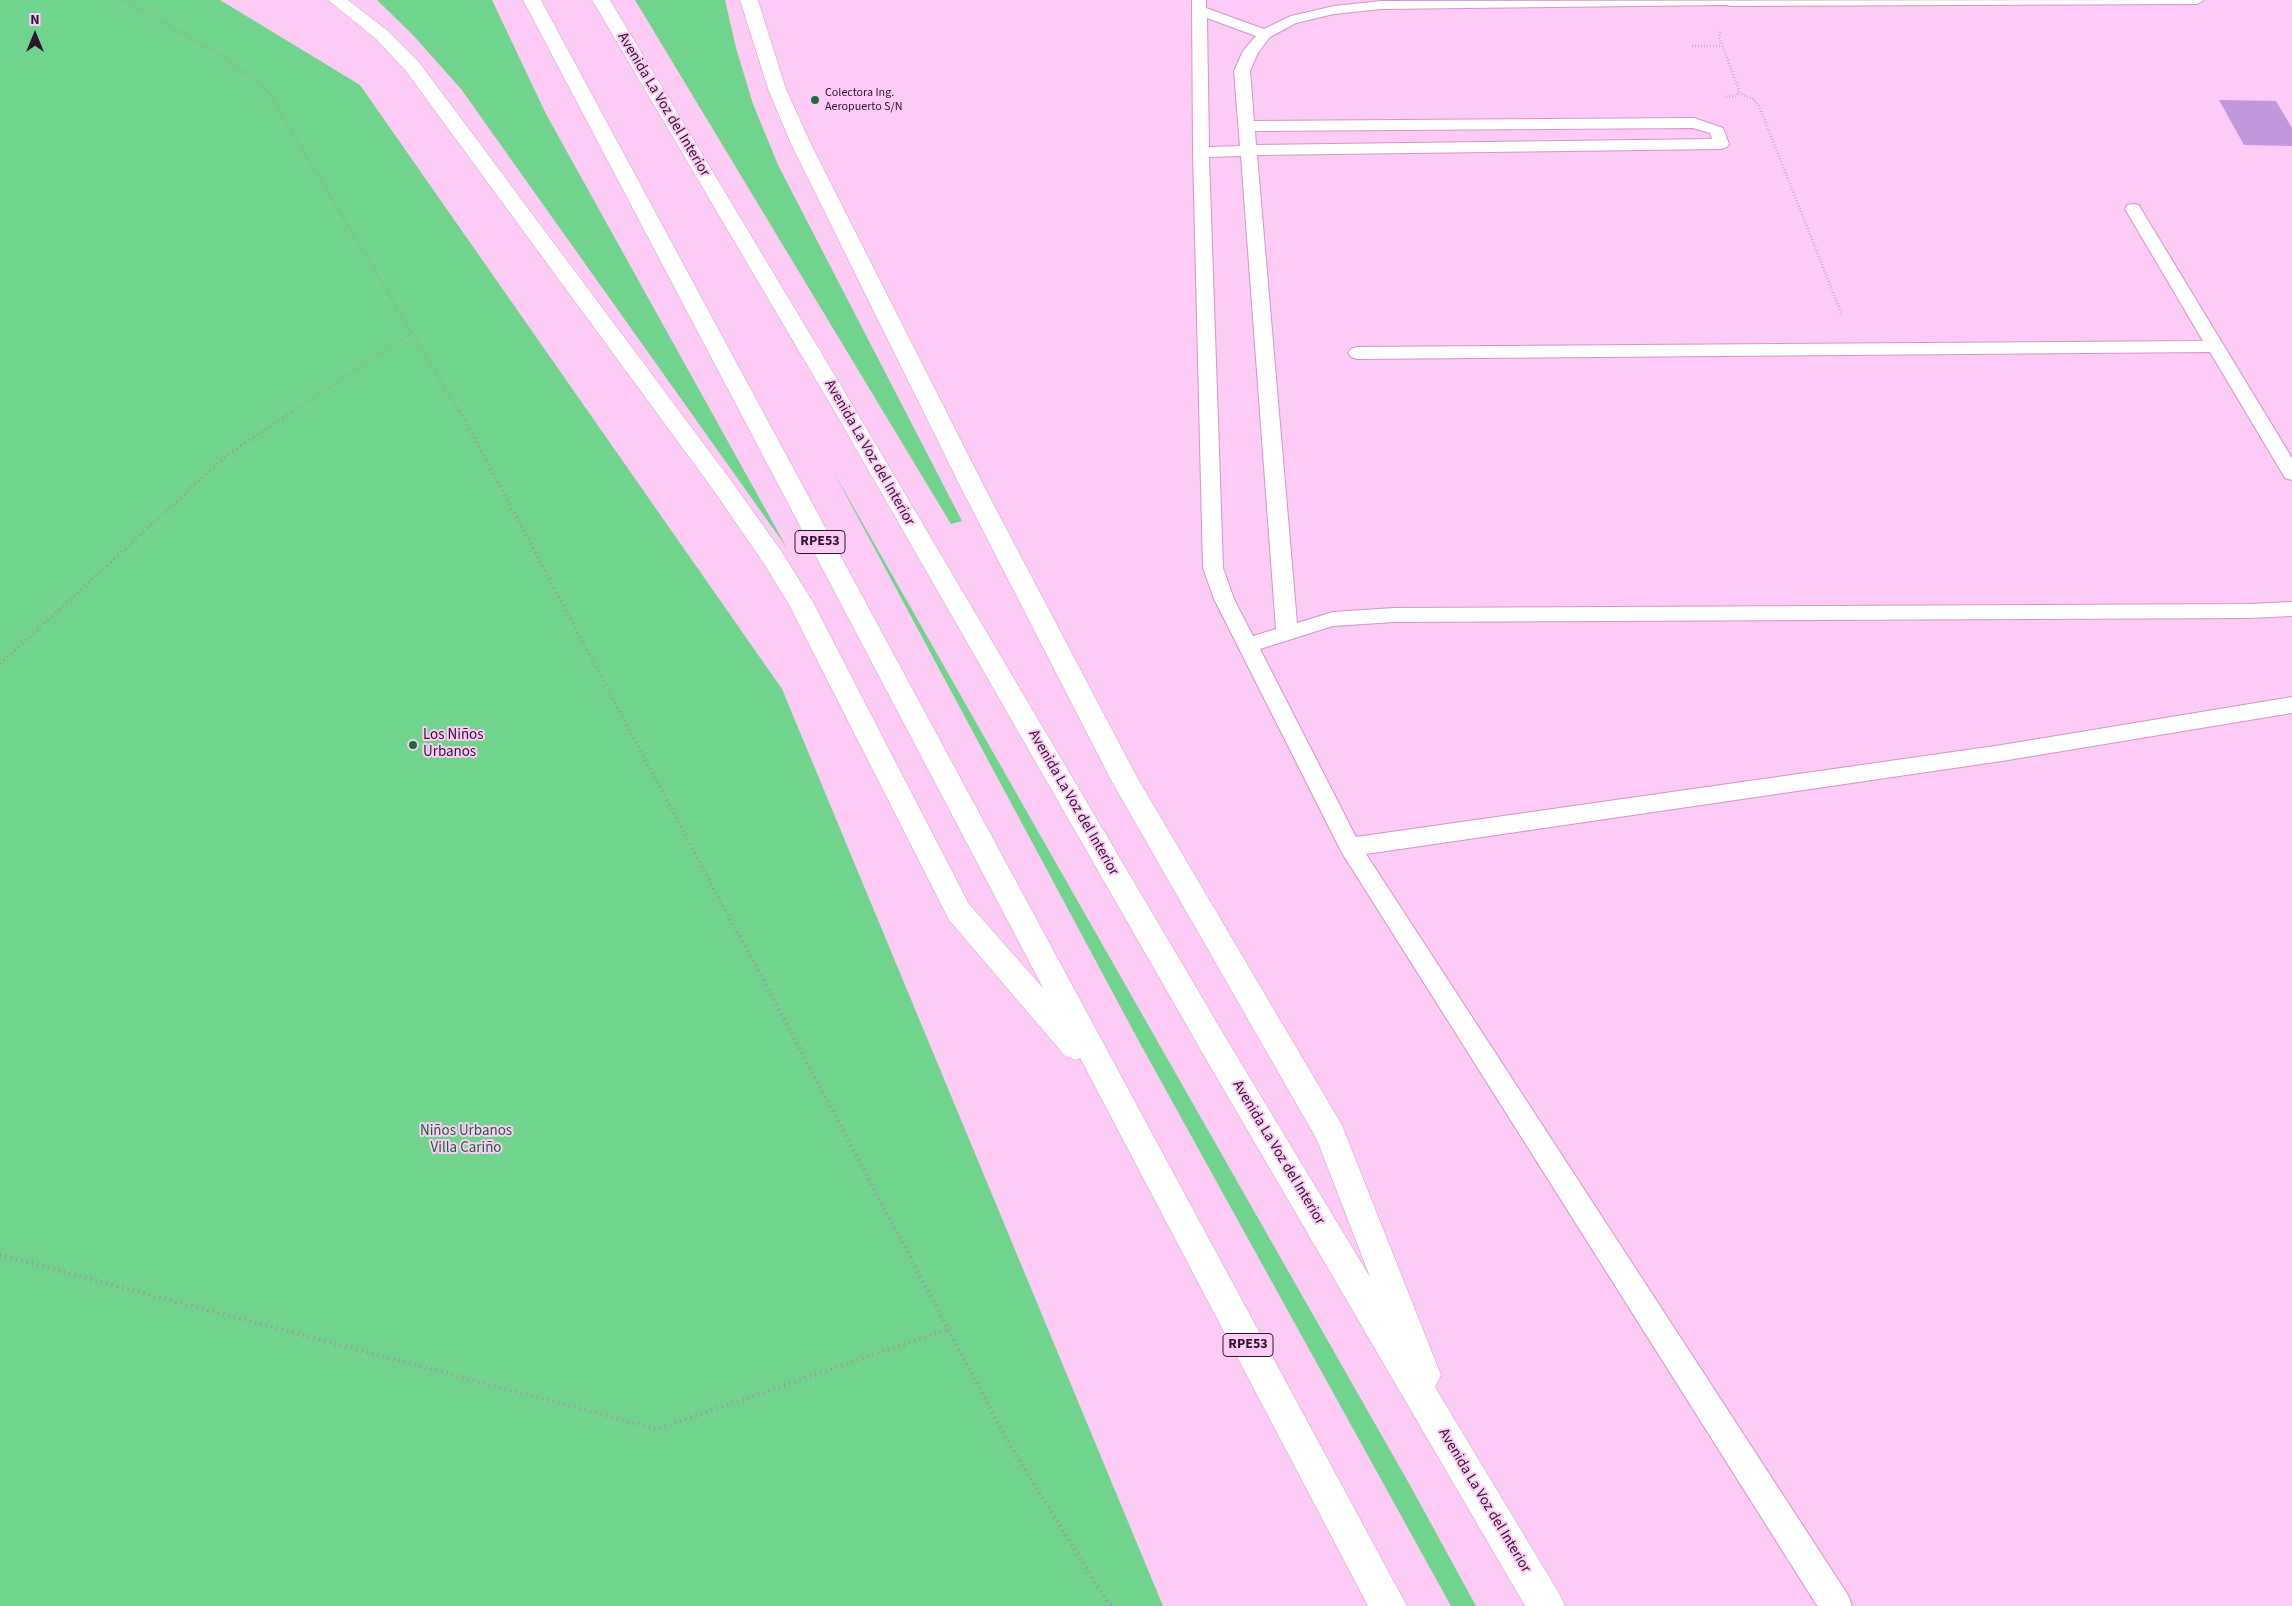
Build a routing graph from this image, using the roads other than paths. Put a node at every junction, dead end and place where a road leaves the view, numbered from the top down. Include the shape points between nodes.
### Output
1 (338, 0) edge
2 (532, 0) edge
3 (601, 0) edge
4 (750, 0) edge
5 (2197, 0) edge
6 (1734, 1) edge
7 (1200, 6) edge
8 (769, 9) dead end
9 (1265, 34) junction
10 (761, 43) junction
11 (1616, 123) junction
12 (1426, 124) junction
13 (1521, 124) junction
14 (1326, 125) junction
15 (1247, 126) junction
16 (1623, 144) junction
17 (1527, 146) junction
18 (1430, 147) junction
19 (1329, 148) junction
20 (1249, 150) junction
21 (1201, 152) junction
22 (2133, 208) dead end
23 (2215, 346) junction
24 (1357, 354) dead end
25 (2292, 474) edge
26 (2292, 609) edge
27 (1287, 633) junction
28 (1247, 645) junction
29 (2292, 705) edge
30 (1350, 847) junction
31 (1108, 1084) junction
32 (1453, 1448) junction
33 (1388, 1606) edge
34 (1546, 1606) edge
35 (1837, 1606) edge

1 - 31 main road via 412,66 722,485 800,602 959,912
2 - 31 main road, RPE53
3 - 32 main road, Avenida La Voz del Interior
4 - 10 main road
5 - 6 lane
6 - 9 lane via 1381,5 1334,10 1291,20
7 - 9 lane
7 - 21 lane
8 - 10 main road
9 - 15 lane via 1251,51 1242,71
10 - 32 main road via 801,144 902,348 1126,782 1331,1135
11 - 13 lane
11 - 16 lane
11 - 16 lane via 1707,125 1717,131 1720,144
12 - 13 lane
12 - 14 lane
12 - 18 lane
13 - 17 lane
14 - 15 lane
14 - 19 lane
15 - 20 lane
16 - 17 lane
17 - 18 lane
18 - 19 lane
19 - 20 lane
20 - 21 lane
20 - 27 lane
21 - 28 lane via 1213,568
22 - 23 lane
23 - 24 lane
23 - 25 lane
26 - 27 lane via 1394,615 1333,619
27 - 28 lane
28 - 30 lane
29 - 30 lane via 1992,755
30 - 35 lane
31 - 33 main road, RPE53
32 - 34 main road, Avenida La Voz del Interior

